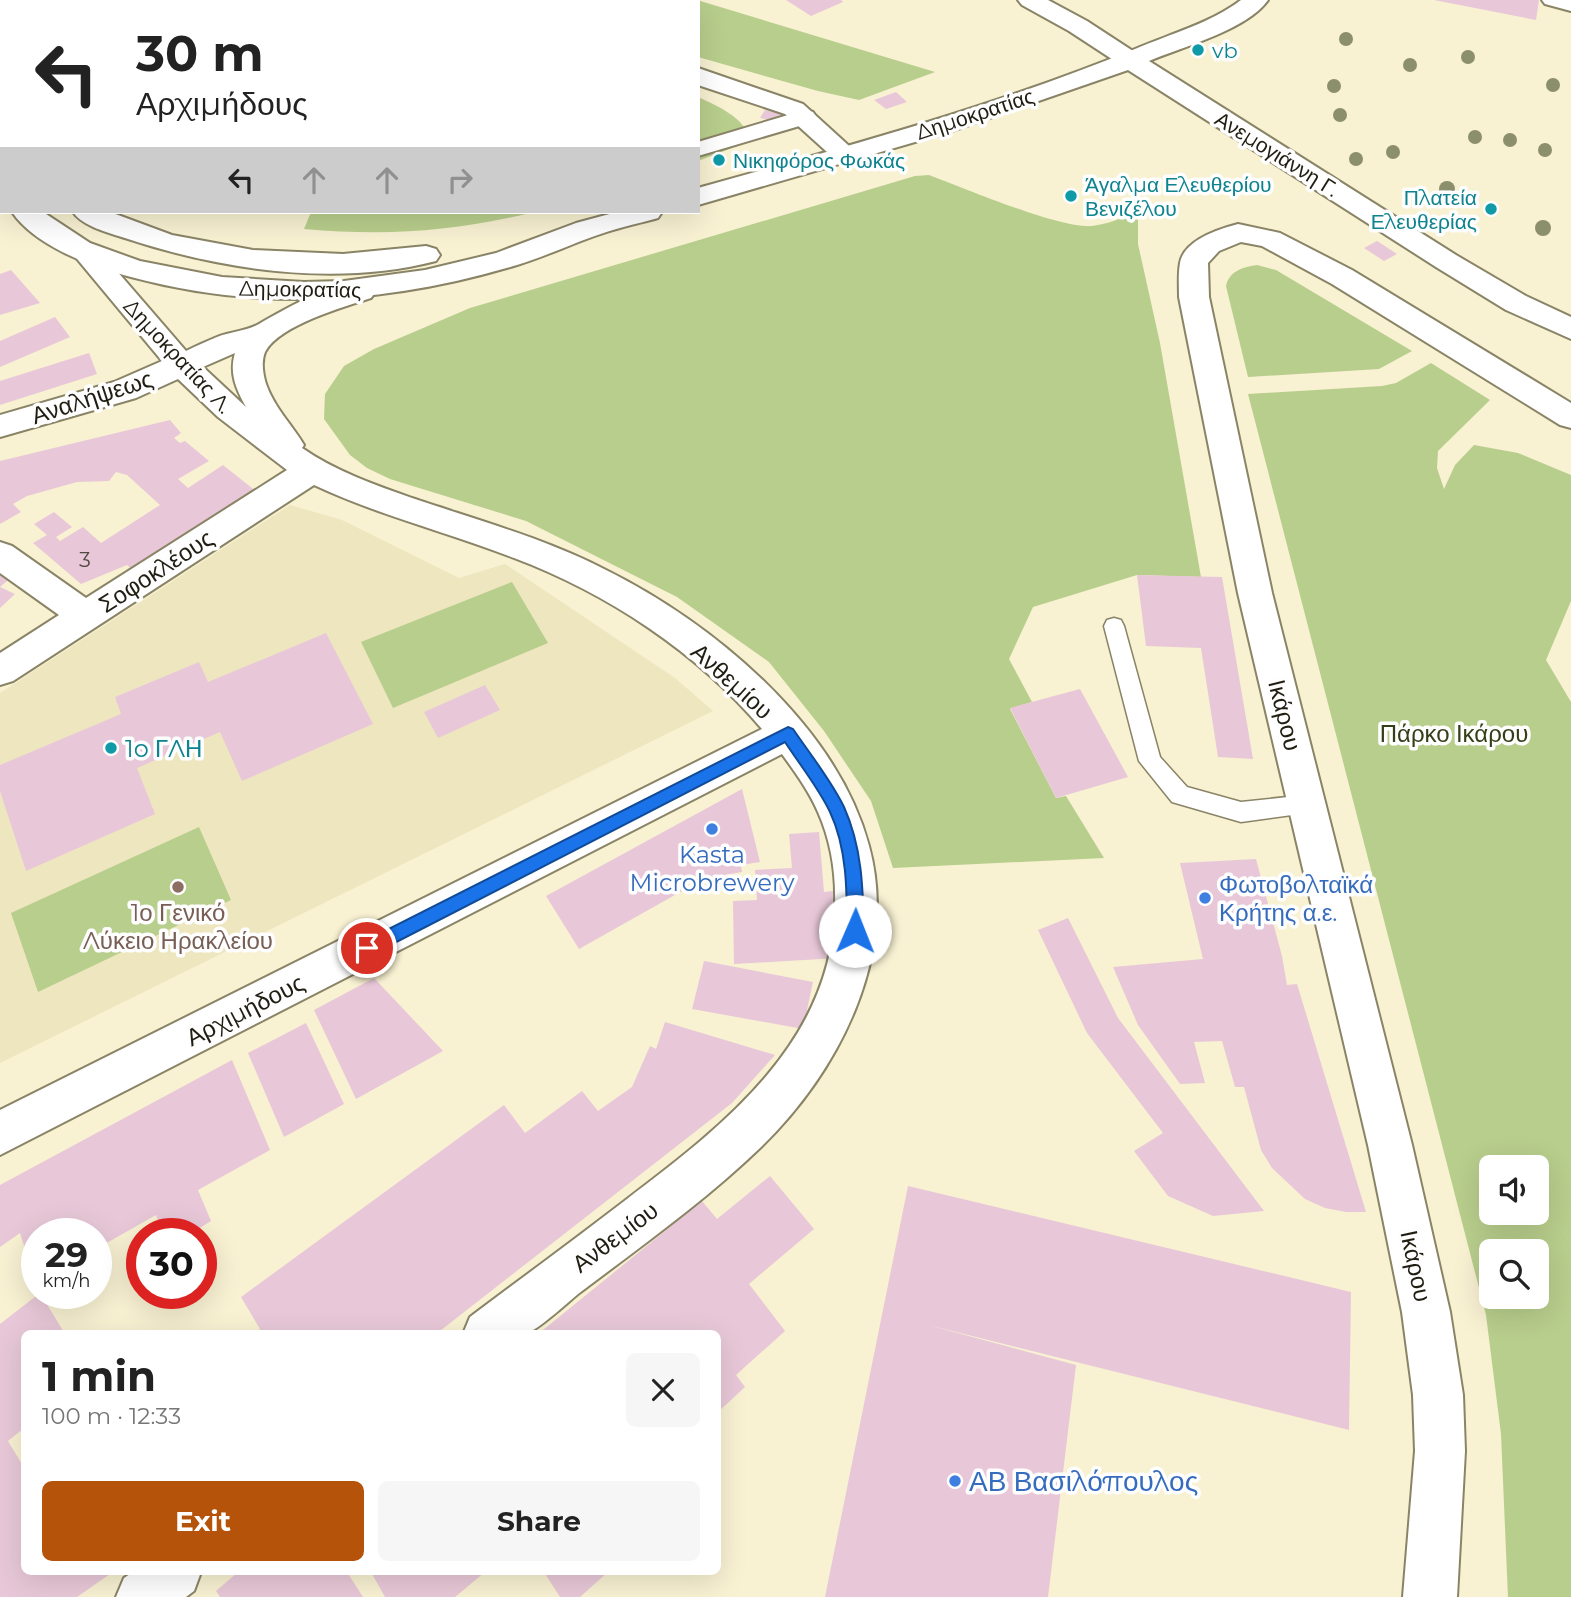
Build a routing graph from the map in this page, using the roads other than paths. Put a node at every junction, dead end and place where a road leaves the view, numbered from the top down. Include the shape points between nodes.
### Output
1 (1030, 0) edge
2 (1256, 0) edge
3 (1130, 60) junction
4 (700, 77) edge
5 (805, 117) junction
6 (700, 148) edge
7 (846, 155) junction
8 (700, 196) edge
9 (28, 214) edge
10 (92, 214) edge
11 (641, 214) edge
12 (584, 230) junction
13 (88, 254) junction
14 (361, 291) junction
15 (1571, 329) edge
16 (267, 332) junction
17 (182, 365) junction
18 (1571, 416) edge
19 (0, 426) edge
20 (306, 466) junction
21 (0, 555) edge
22 (86, 616) junction
23 (1114, 626) dead end
24 (0, 671) edge
25 (788, 733) junction
26 (1306, 805) junction
27 (0, 1133) edge
28 (492, 1330) edge
29 (171, 1575) edge
30 (143, 1597) edge
31 (1430, 1597) edge

1 - 3 main road, Ανεμογιάννη Γ.
2 - 3 main road, Δημοκρατίας via 1230,17
3 - 7 main road, Δημοκρατίας
3 - 15 main road, Ανεμογιάννη Γ. via 1446,261
4 - 5 main road via 768,98
5 - 6 street
5 - 7 main road
7 - 8 main road, Δημοκρατίας
9 - 13 main road, Δημοκρατίας
10 - 12 main road, Δημοκρατίας via 194,248 317,262 393,261
11 - 12 main road, Δημοκρατίας
12 - 14 main road, Δημοκρατίας via 504,260
13 - 14 main road, Δημοκρατίας via 145,272 229,288
13 - 17 main road, Δημοκρατίας Λ.
14 - 16 main road, Αναλήψεως
16 - 17 main road, Αναλήψεως
16 - 20 main road via 251,351 249,375 256,395
17 - 19 main road, Αναλήψεως via 125,390
17 - 20 main road, Δημοκρατίας Λ. via 231,414
18 - 26 main road, Ικάρου via 1363,289 1270,239 1238,233 1216,241 1198,256 1192,283 1211,388
20 - 22 main road, Σοφοκλέους
20 - 25 main road, Ανθεμίου via 537,552 598,581 649,612 724,669
21 - 22 main road
22 - 24 main road, Σοφοκλέους
23 - 26 lane via 1150,761 1180,795 1241,812
25 - 27 main road, Αρχιμήδους
25 - 28 main road, Ανθεμίου via 836,807 855,877 855,931 834,1009 802,1067 757,1119 666,1198
26 - 31 main road, Ικάρου via 1426,1312 1440,1438
29 - 30 main road

